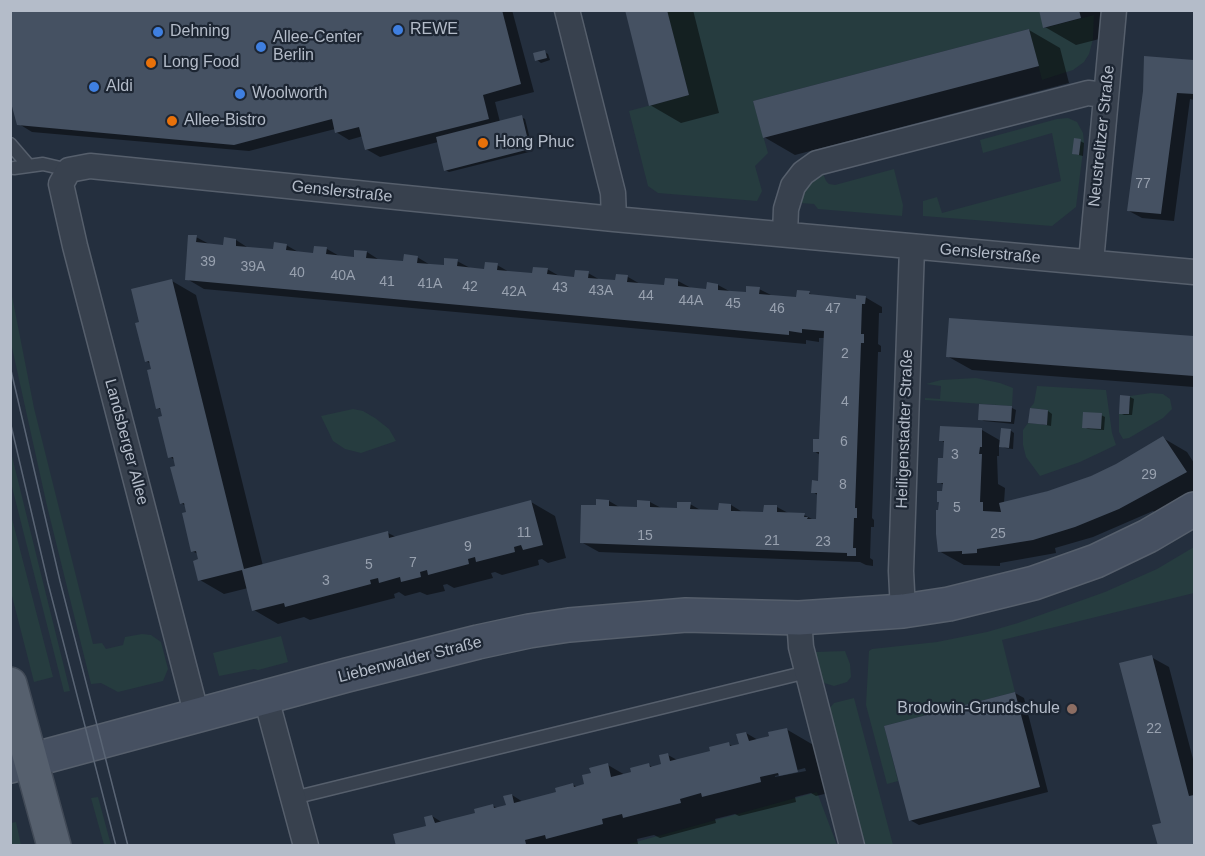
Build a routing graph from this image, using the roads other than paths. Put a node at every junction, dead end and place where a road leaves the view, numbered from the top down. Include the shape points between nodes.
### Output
1 (567, 10) edge
2 (1114, 10) edge
3 (1105, 95) junction
4 (10, 144) edge
5 (29, 166) junction
6 (14, 168) dead end
7 (69, 170) junction
8 (615, 219) junction
9 (785, 234) junction
10 (912, 247) junction
11 (1090, 262) junction
12 (1194, 272) edge
13 (1194, 509) edge
14 (903, 611) junction
15 (799, 618) junction
16 (807, 672) junction
17 (10, 684) edge
18 (266, 698) junction
19 (197, 716) junction
20 (21, 763) edge
21 (293, 798) junction
22 (54, 846) edge
23 (306, 846) edge
24 (852, 846) edge

1 - 8 street via 613,193
2 - 3 street, Neustrelitzer Straße
3 - 9 street via 1088,93 817,163 793,186 786,208
3 - 11 street, Neustrelitzer Straße
4 - 5 lane
5 - 6 lane
5 - 7 lane via 43,164
7 - 8 street, Genslerstraße via 90,166
7 - 19 street, Landsberger Allee via 61,184 75,246
8 - 9 street, Genslerstraße
9 - 10 street, Genslerstraße
10 - 11 street, Genslerstraße
10 - 14 street, Heiligenstadter Straße via 900,572
11 - 12 street, Genslerstraße
13 - 14 street, Liebenwalder Straße via 1096,561 1034,583
14 - 15 street, Liebenwalder Straße
15 - 16 street
15 - 18 street, Liebenwalder Straße via 686,615 569,625 478,642
16 - 21 lane
16 - 24 street
17 - 20 main road
18 - 19 street, Liebenwalder Straße
18 - 21 street
19 - 20 street, Liebenwalder Straße
20 - 22 main road
21 - 23 street

